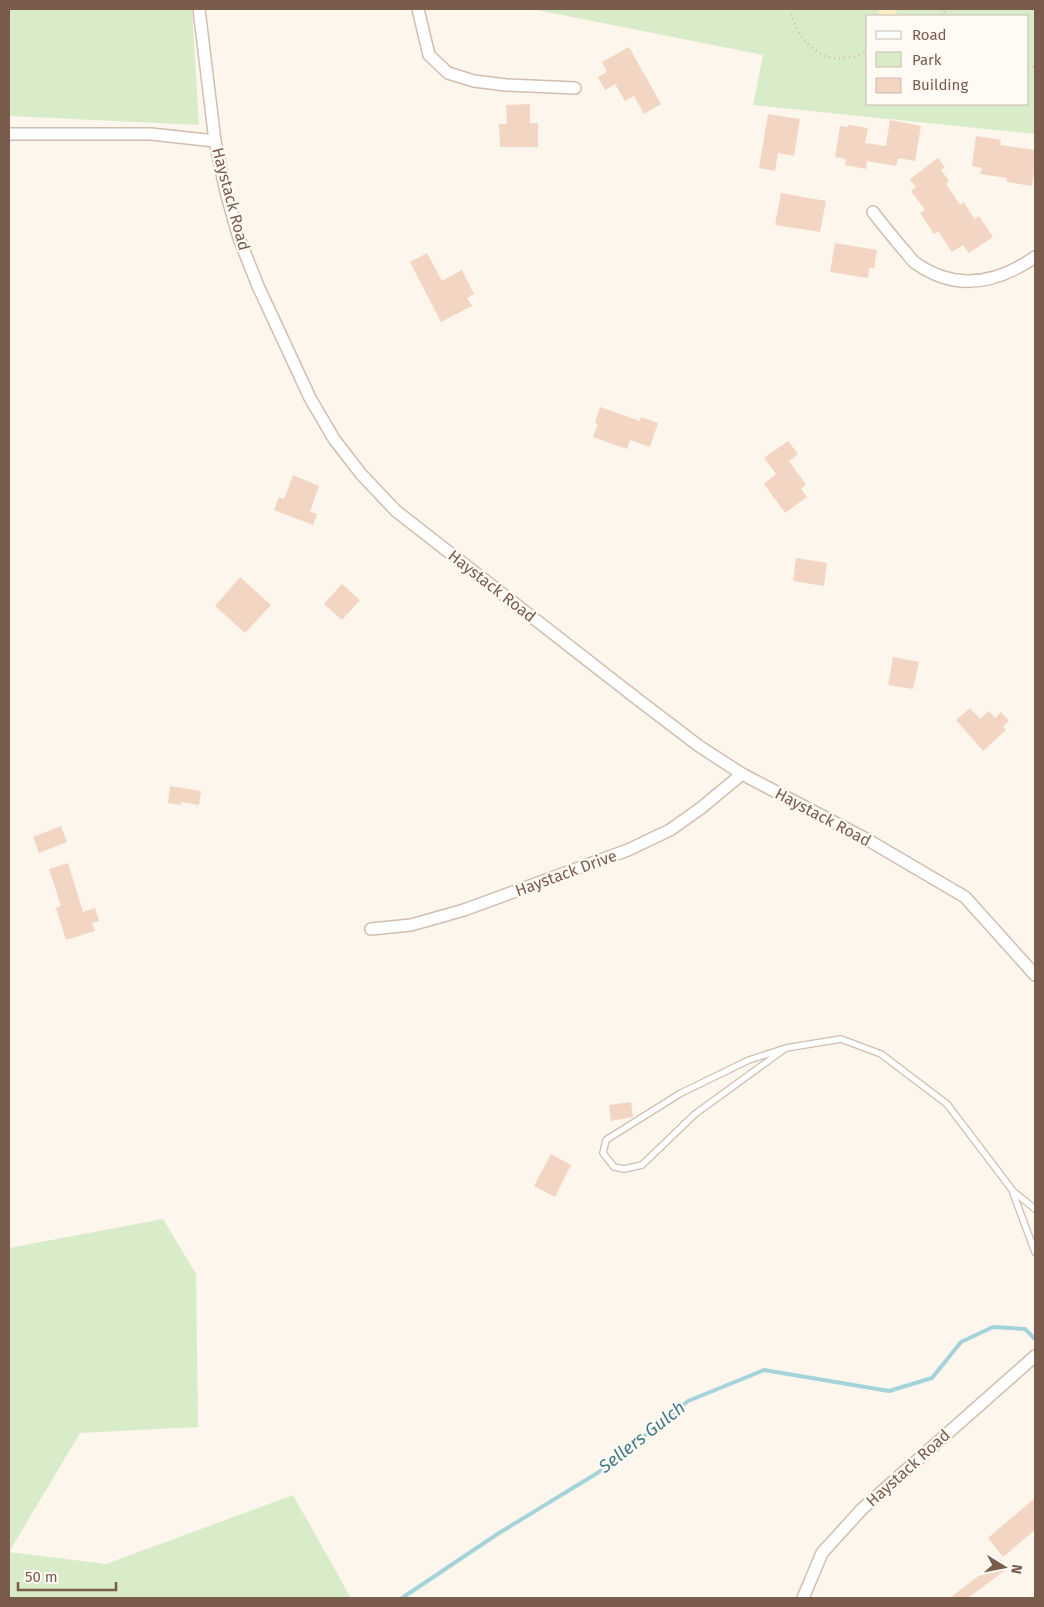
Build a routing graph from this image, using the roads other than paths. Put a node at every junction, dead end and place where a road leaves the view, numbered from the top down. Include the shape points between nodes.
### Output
1 (199, 9) edge
2 (418, 9) edge
3 (575, 88) dead end
4 (9, 134) edge
5 (215, 141) junction
6 (872, 212) dead end
7 (1035, 257) edge
8 (742, 774) junction
9 (371, 929) dead end
10 (1035, 975) edge
11 (786, 1048) junction
12 (1013, 1191) junction
13 (1035, 1209) edge
14 (1035, 1252) edge
15 (1035, 1356) edge
16 (802, 1598) edge

1 - 5 street, Haystack Road
2 - 3 street via 429,55 448,73 474,81 506,85
4 - 5 street via 151,134
5 - 8 street, Haystack Road via 238,238 258,286 310,398 361,474 396,511 699,746
6 - 7 street via 913,261 938,275 966,282 997,277
8 - 9 street, Haystack Drive via 670,830 628,850 464,910 411,924
8 - 10 street, Haystack Road via 868,840 965,897
11 - 11 lane via 749,1060 682,1093 606,1140 603,1153 614,1167 624,1169 642,1165 695,1114
11 - 12 lane via 841,1039 882,1054 948,1104
12 - 13 lane
12 - 14 lane
15 - 16 street, Haystack Road via 862,1509 822,1553

